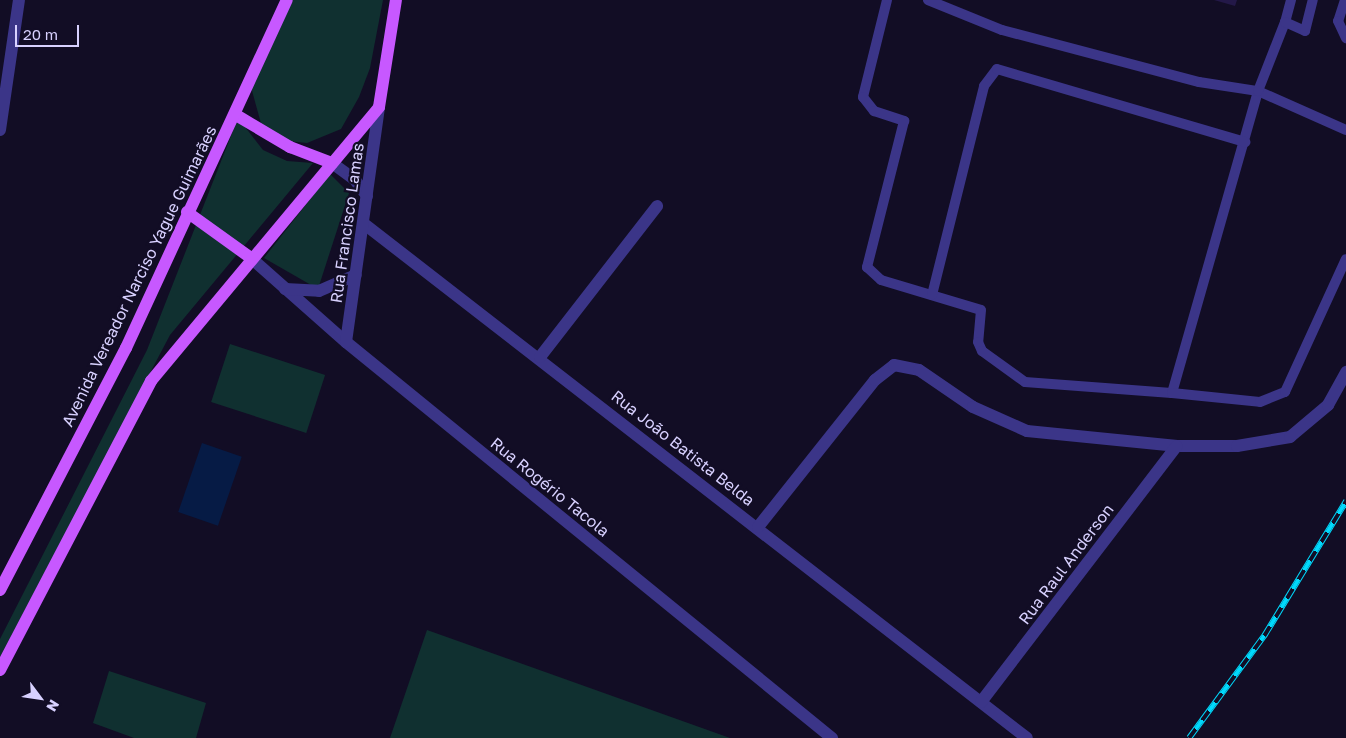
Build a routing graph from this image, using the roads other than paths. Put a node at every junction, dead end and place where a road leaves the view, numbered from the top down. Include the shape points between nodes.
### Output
1 (19, 0) edge
2 (287, 0) edge
3 (396, 0) edge
4 (887, 0) edge
5 (928, 0) edge
6 (1291, 0) edge
7 (1313, 0) edge
8 (1344, 0) edge
9 (1284, 22) junction
10 (1346, 38) edge
11 (1258, 91) junction
12 (379, 107) junction
13 (236, 114) junction
14 (0, 130) edge
15 (1346, 130) edge
16 (1244, 142) junction
17 (332, 163) junction
18 (366, 196) junction
19 (656, 206) dead end
20 (187, 212) junction
21 (363, 223) junction
22 (251, 258) junction
23 (1346, 259) edge
24 (356, 275) junction
25 (285, 289) junction
26 (932, 295) junction
27 (346, 342) junction
28 (540, 357) junction
29 (1346, 372) edge
30 (1172, 393) junction
31 (1176, 446) junction
32 (758, 527) junction
33 (0, 590) edge
34 (0, 670) edge
35 (981, 702) junction
36 (832, 738) edge
37 (1027, 738) edge

1 - 14 street
2 - 13 main road, Avenida Vereador Narciso Yague Guimarães
3 - 12 main road
4 - 26 lane via 863,97 874,111 904,121 867,267 881,280
5 - 11 lane via 1002,30 1199,82
6 - 9 lane
7 - 9 lane via 1305,31
8 - 10 lane via 1338,21
9 - 11 lane
11 - 15 lane
11 - 16 lane
12 - 17 main road
12 - 18 street, Rua Francisco Lamas
13 - 17 main road via 270,137
13 - 20 main road, Avenida Vereador Narciso Yague Guimarães
16 - 26 lane via 997,69 984,86
16 - 30 lane
17 - 18 street via 355,180
17 - 22 main road
18 - 21 street, Rua Francisco Lamas
19 - 28 street
20 - 22 main road
20 - 33 main road, Avenida Vereador Narciso Yague Guimarães via 126,348
21 - 24 street, Rua Francisco Lamas
21 - 28 street, Rua João Batista Belda
22 - 25 street, Rua Rogério Tacola
22 - 34 main road via 151,381
23 - 30 lane via 1293,382 1285,392 1260,402
24 - 25 street via 319,291
24 - 27 street, Rua Francisco Lamas
25 - 27 street, Rua Rogério Tacola
26 - 30 lane via 981,310 978,342 982,351 1014,378 1053,388
27 - 36 street, Rua Rogério Tacola
28 - 32 street, Rua João Batista Belda
29 - 31 street via 1328,405 1290,437 1245,445
31 - 32 street via 1027,431 973,407 919,370 894,365 874,380
31 - 35 street, Rua Raul Anderson
32 - 35 street, Rua João Batista Belda
35 - 37 street, Rua João Batista Belda

